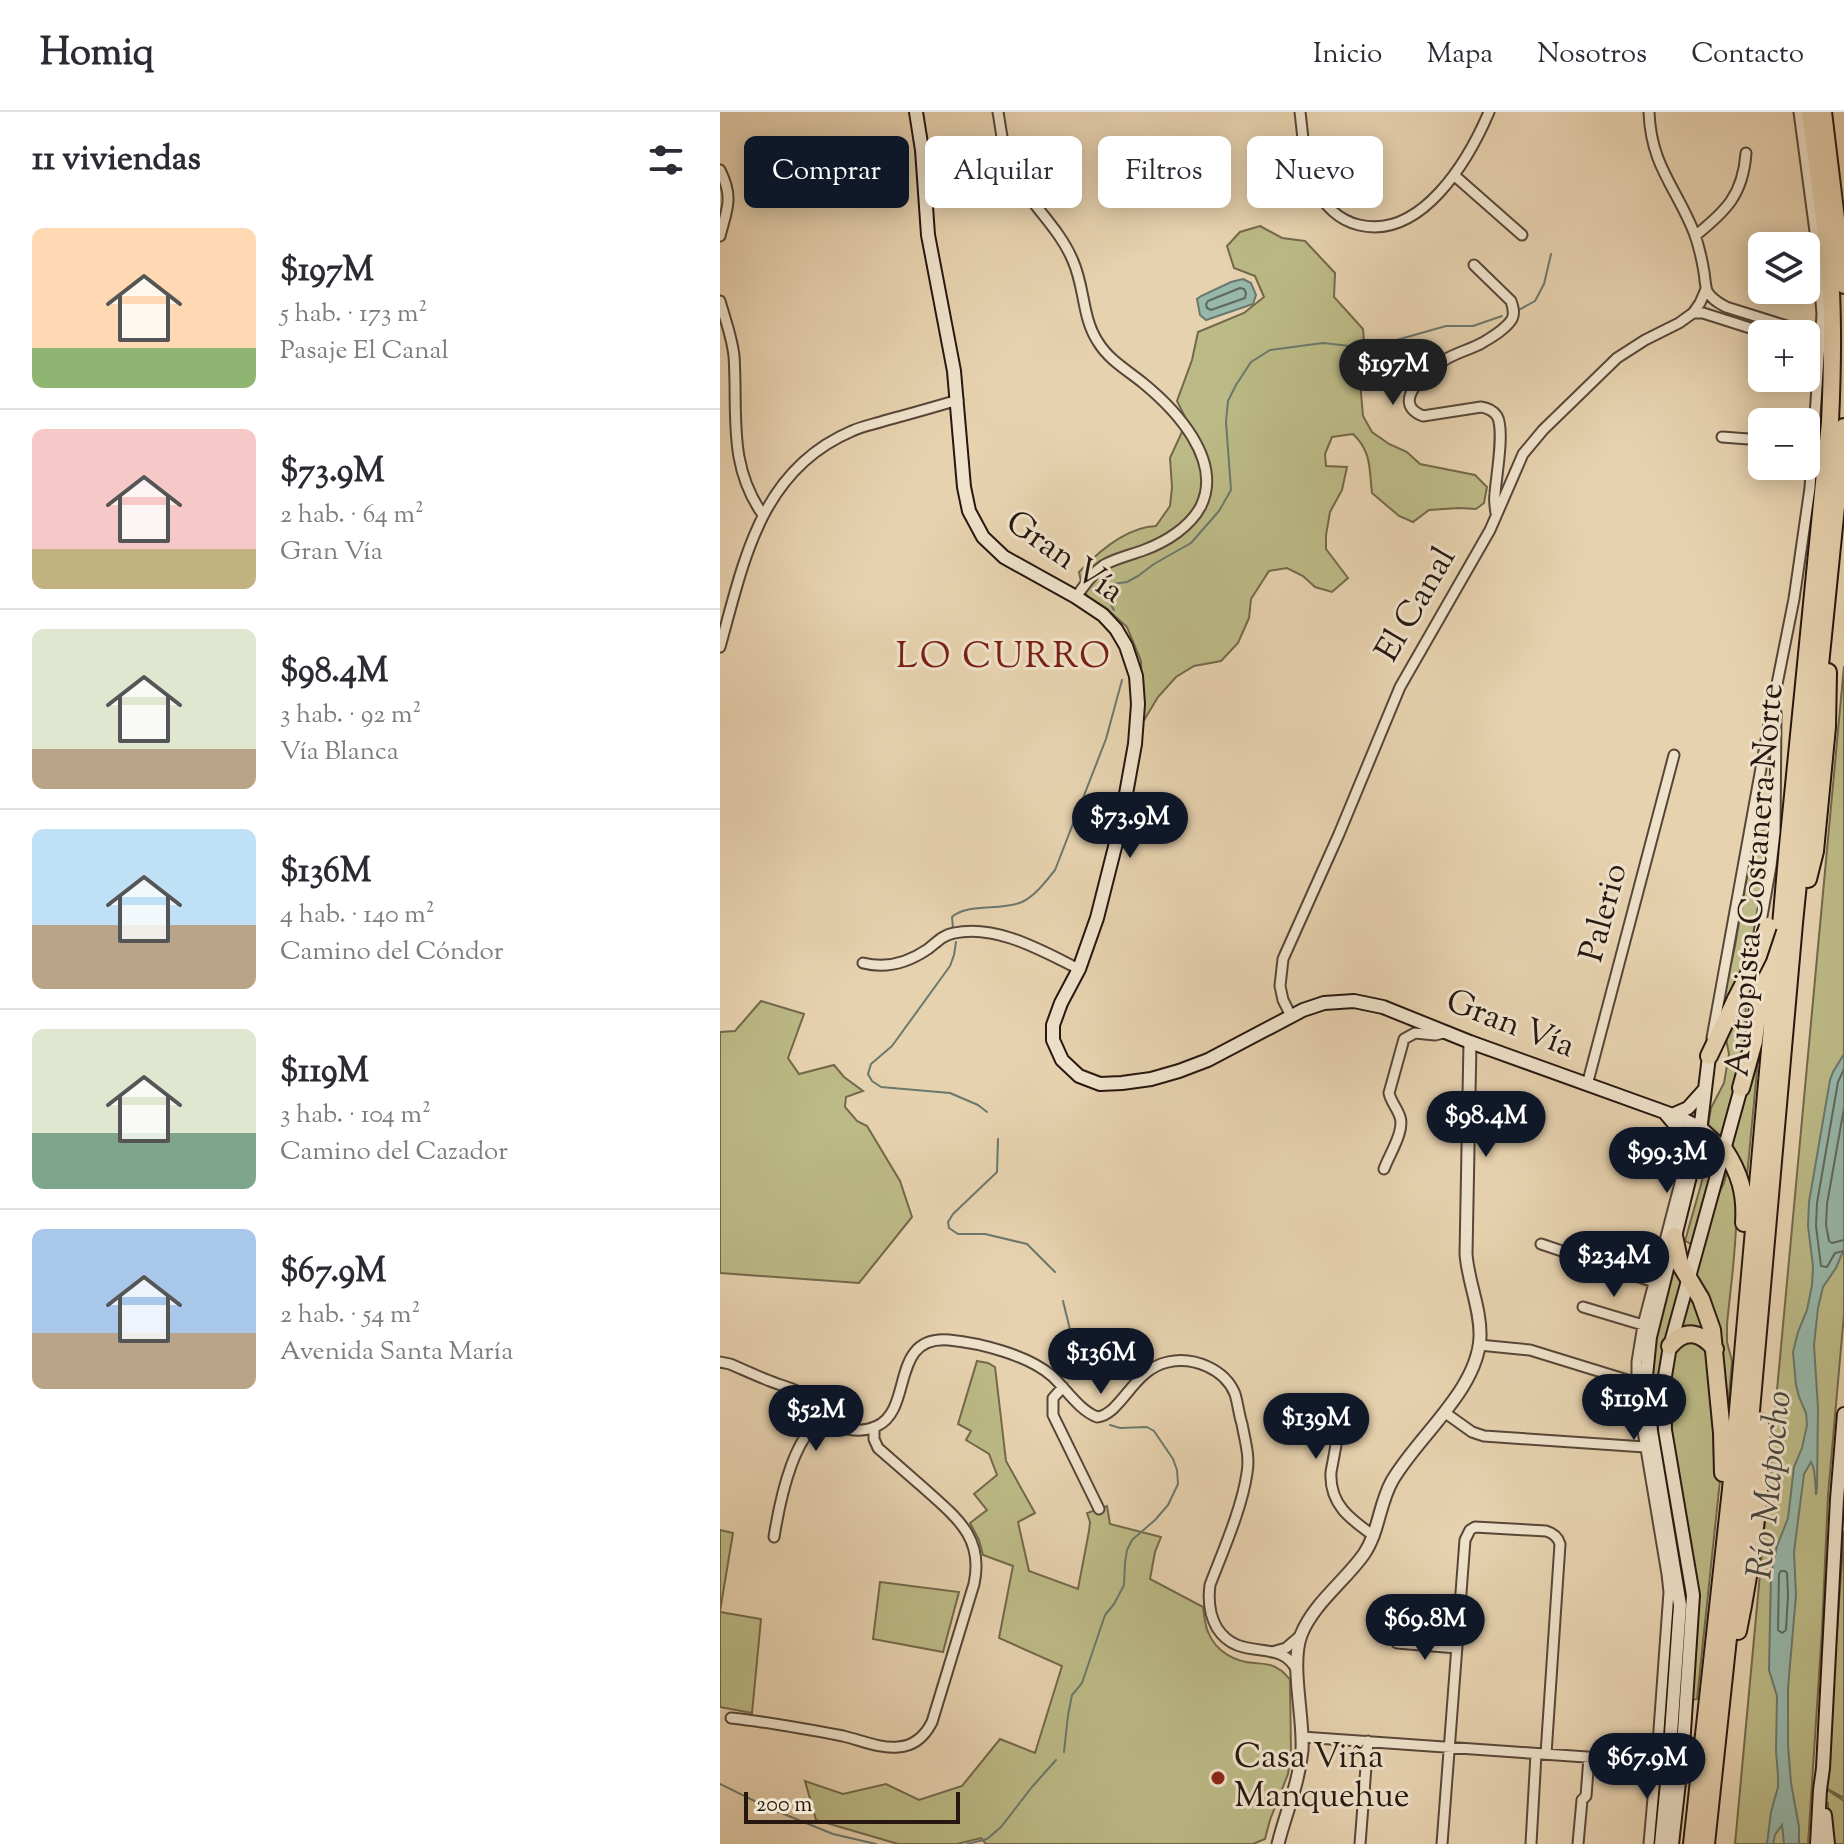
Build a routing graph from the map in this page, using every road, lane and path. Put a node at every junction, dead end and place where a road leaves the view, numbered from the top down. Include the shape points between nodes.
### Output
1 (916, 112) edge
2 (998, 112) edge
3 (1300, 112) edge
4 (1489, 112) edge
5 (1649, 112) edge
6 (1799, 112) edge
7 (1810, 112) edge
8 (1823, 112) edge
9 (1746, 153) dead end
10 (720, 170) edge
11 (1455, 176) junction
12 (1522, 235) dead end
13 (720, 236) edge
14 (1695, 236) junction
15 (1474, 265) dead end
16 (1844, 285) edge
17 (1706, 289) junction
18 (720, 301) edge
19 (1693, 313) junction
20 (1748, 327) edge
21 (1822, 337) junction
22 (1821, 350) joint
23 (958, 400) junction
24 (1814, 408) edge
25 (1844, 427) edge
26 (1722, 437) dead end
27 (1748, 439) edge
28 (1808, 480) edge
29 (763, 515) junction
30 (1497, 516) junction
31 (1076, 597) junction
32 (1825, 614) junction
33 (720, 647) edge
34 (1779, 674) junction
35 (1674, 755) dead end
36 (1751, 823) junction
37 (1775, 832) junction
38 (1788, 846) junction
39 (1808, 879) dead end
40 (1770, 949) dead end
41 (863, 963) dead end
42 (1079, 969) junction
43 (1291, 1016) junction
44 (1448, 1032) junction
45 (1470, 1042) junction
46 (1709, 1056) junction
47 (1587, 1085) junction
48 (1741, 1088) junction
49 (1705, 1089) junction
50 (1668, 1113) junction
51 (1701, 1128) junction
52 (1724, 1149) junction
53 (1689, 1165) junction
54 (1384, 1169) dead end
55 (1676, 1230) junction
56 (1541, 1244) dead end
57 (1698, 1247) junction
58 (1689, 1279) junction
59 (1654, 1282) junction
60 (1583, 1307) dead end
61 (1643, 1325) junction
62 (1479, 1345) junction
63 (1670, 1346) junction
64 (1737, 1347) dead end
65 (1715, 1349) junction
66 (720, 1362) edge
67 (1637, 1383) junction
68 (1063, 1387) junction
69 (1344, 1402) dead end
70 (1444, 1412) junction
71 (1844, 1414) edge
72 (824, 1416) junction
73 (1760, 1422) dead end
74 (874, 1427) junction
75 (1645, 1447) junction
76 (1099, 1509) dead end
77 (1374, 1536) junction
78 (774, 1537) dead end
79 (1721, 1583) junction
80 (1302, 1635) junction
81 (1397, 1643) dead end
82 (1457, 1648) junction
83 (1272, 1652) junction
84 (1298, 1675) junction
85 (1722, 1691) junction
86 (731, 1718) dead end
87 (1302, 1737) junction
88 (1368, 1741) junction
89 (1449, 1747) junction
90 (1541, 1754) junction
91 (1589, 1758) junction
92 (1663, 1762) junction
93 (1823, 1768) junction
94 (1673, 1782) junction
95 (1278, 1844) edge
96 (1360, 1844) edge
97 (1442, 1844) edge
98 (1531, 1844) edge
99 (1578, 1844) edge
100 (1649, 1844) edge
101 (1661, 1844) edge
102 (1672, 1844) edge
103 (1692, 1844) edge
104 (1706, 1844) edge
105 (1817, 1844) edge
106 (1828, 1844) edge

1 - 23 main road, Gran Vía via 928,235
2 - 31 street via 1007,158 1068,251 1097,342 1172,411 1199,446 1206,470 1205,494 1184,526 1158,544 1102,566
3 - 11 street via 1314,185 1332,210 1350,222 1377,226 1399,221 1426,205
4 - 11 street
5 - 14 street via 1657,161
6 - 21 street
7 - 38 highway, Autopista Costanera Norte via 1828,251 1832,391
8 - 16 highway
9 - 14 street via 1731,203
10 - 13 street via 729,205
11 - 12 street
14 - 17 street
15 - 30 street via 1511,301 1511,319 1480,344 1436,366 1411,391 1409,403 1423,416 1481,407 1495,414
17 - 19 street
17 - 21 street via 1722,305
18 - 29 street via 734,353 740,467
19 - 20 street
19 - 30 street, El Canal via 1617,358 1543,430 1523,454
21 - 22 street
22 - 24 street
23 - 29 street via 827,443 797,467
23 - 31 main road, Gran Vía via 965,495 977,529 1004,557
25 - 32 highway, Autopista Costanera Norte
26 - 27 street
28 - 34 street via 1803,545
29 - 33 street
30 - 43 street, El Canal via 1400,687 1283,959 1280,986
31 - 42 main road, Gran Vía via 1103,615 1121,638 1138,689 1126,800
32 - 39 highway via 1827,727
32 - 85 highway, Autopista Costanera Norte
34 - 36 street
34 - 37 street
35 - 47 street, Palerio
36 - 37 street via 1767,822
36 - 46 street
37 - 48 street
38 - 46 highway, bridge via 1758,956
38 - 79 highway, Autopista Costanera Norte
40 - 48 highway
41 - 42 street via 899,963 949,934 973,931 1014,940
42 - 43 main road, Gran Vía via 1056,1014 1053,1040 1073,1072 1100,1084 1179,1071
43 - 44 main road, Gran Vía via 1324,1003 1364,1002
44 - 45 main road, Gran Vía
44 - 54 street via 1415,1033 1404,1039 1389,1093 1400,1115 1401,1132
45 - 47 main road, Gran Vía
45 - 62 street via 1466,1254
46 - 49 main road
47 - 50 main road, Gran Vía
48 - 52 main road
49 - 50 main road via 1688,1108
49 - 51 main road
50 - 51 main road, Gran Vía
50 - 53 main road via 1688,1140
51 - 52 main road, Gran Vía
51 - 53 main road
52 - 57 main road
52 - 64 highway via 1738,1172 1745,1199
53 - 55 main road
53 - 59 street
55 - 57 main road via 1684,1247
55 - 58 highway via 1677,1258
55 - 92 main road via 1646,1376 1680,1605
56 - 59 street
57 - 58 main road
58 - 63 main road
58 - 65 highway via 1707,1312
59 - 61 street
60 - 61 street
61 - 67 street
62 - 67 street via 1530,1350
62 - 70 street via 1471,1373
63 - 65 highway via 1691,1334
63 - 94 main road via 1665,1430 1693,1595
65 - 79 highway via 1723,1469
66 - 72 street via 799,1392
67 - 75 street
68 - 74 street via 1021,1357 934,1341 909,1360 896,1403
68 - 76 street via 1053,1398 1053,1415
68 - 83 street via 1088,1412 1101,1417 1141,1375 1165,1362 1194,1362 1226,1381 1234,1394 1248,1466 1210,1585 1209,1606 1216,1626 1231,1643
69 - 77 street via 1331,1472 1333,1493 1342,1511
70 - 75 street via 1484,1436
70 - 77 street via 1392,1482
71 - 93 main road
72 - 74 street via 847,1429
72 - 78 street via 809,1431 794,1462
73 - 85 highway via 1762,1454 1749,1576
74 - 86 street via 878,1448 955,1515 975,1552 974,1584 932,1722 918,1740 897,1747
75 - 92 street via 1669,1592
77 - 80 street
79 - 103 highway, Autopista Costanera Norte
80 - 83 street
80 - 84 street
81 - 82 street
82 - 89 street
82 - 90 street via 1470,1530 1479,1526 1546,1531 1558,1539
83 - 84 street via 1291,1661
84 - 87 street
85 - 104 highway, Autopista Costanera Norte
87 - 88 street
87 - 95 street via 1297,1782
88 - 89 street
88 - 96 street
89 - 90 street
89 - 97 street
90 - 91 street
90 - 98 street
91 - 92 street
91 - 99 street
92 - 94 main road via 1675,1767
92 - 100 street
93 - 105 main road
93 - 106 main road
94 - 101 main road
94 - 102 main road

